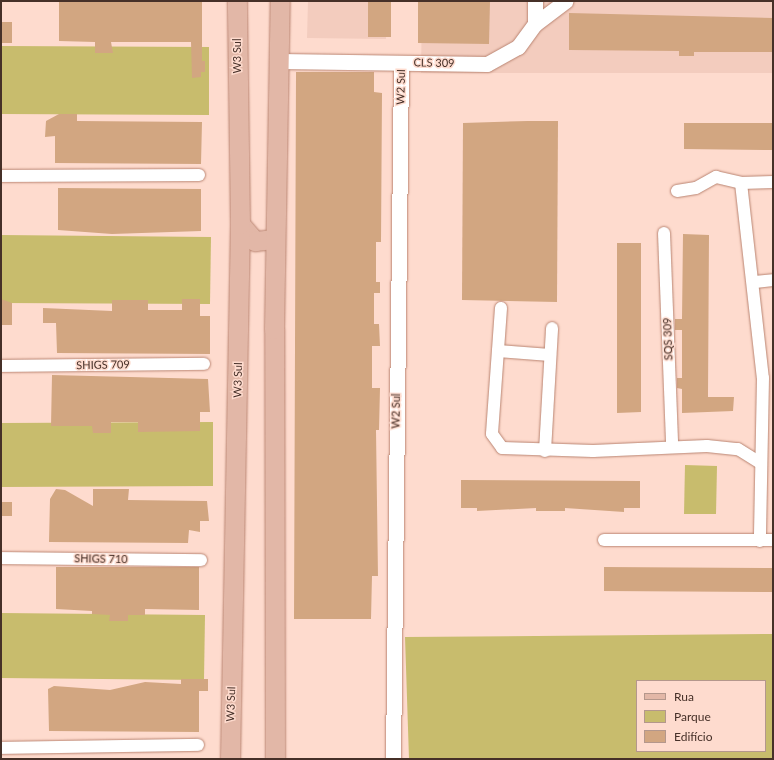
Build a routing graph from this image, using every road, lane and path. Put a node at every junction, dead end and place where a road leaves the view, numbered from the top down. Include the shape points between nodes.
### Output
1 (237, 1) edge
2 (280, 1) edge
3 (535, 1) edge
4 (565, 1) edge
5 (535, 24) junction
6 (280, 61) junction
7 (401, 63) junction
8 (199, 175) dead end
9 (1, 176) edge
10 (741, 182) junction
11 (773, 182) edge
12 (677, 191) dead end
13 (240, 224) junction
14 (664, 233) dead end
15 (275, 239) junction
16 (773, 280) edge
17 (755, 282) junction
18 (501, 308) dead end
19 (552, 328) dead end
20 (498, 351) junction
21 (550, 355) junction
22 (204, 364) dead end
23 (1, 366) edge
24 (672, 446) junction
25 (545, 451) junction
26 (759, 462) junction
27 (604, 540) dead end
28 (773, 540) edge
29 (760, 541) junction
30 (1, 558) edge
31 (201, 560) dead end
32 (198, 745) dead end
33 (1, 748) edge
34 (230, 759) edge
35 (275, 759) edge
36 (393, 759) edge

1 - 13 main road, W3 Sul
2 - 6 main road
3 - 5 street
4 - 5 street, CLS 309
5 - 7 street, CLS 309 via 518,47 487,64
6 - 7 street, CLS 309
6 - 15 main road
7 - 36 street, W2 Sul
8 - 9 street
10 - 11 street
10 - 12 street via 716,177 696,188
10 - 17 street
13 - 15 main road via 255,241
13 - 34 main road, W3 Sul
14 - 24 street, SQS 309
15 - 35 main road
16 - 17 street
17 - 26 street via 763,378
18 - 20 street
19 - 21 street
20 - 21 street
20 - 25 street via 494,439 507,450
21 - 25 street
22 - 23 street, SHIGS 709
24 - 25 street
24 - 26 street via 738,449
26 - 29 street
27 - 29 street
28 - 29 street
30 - 31 street, SHIGS 710
32 - 33 street

